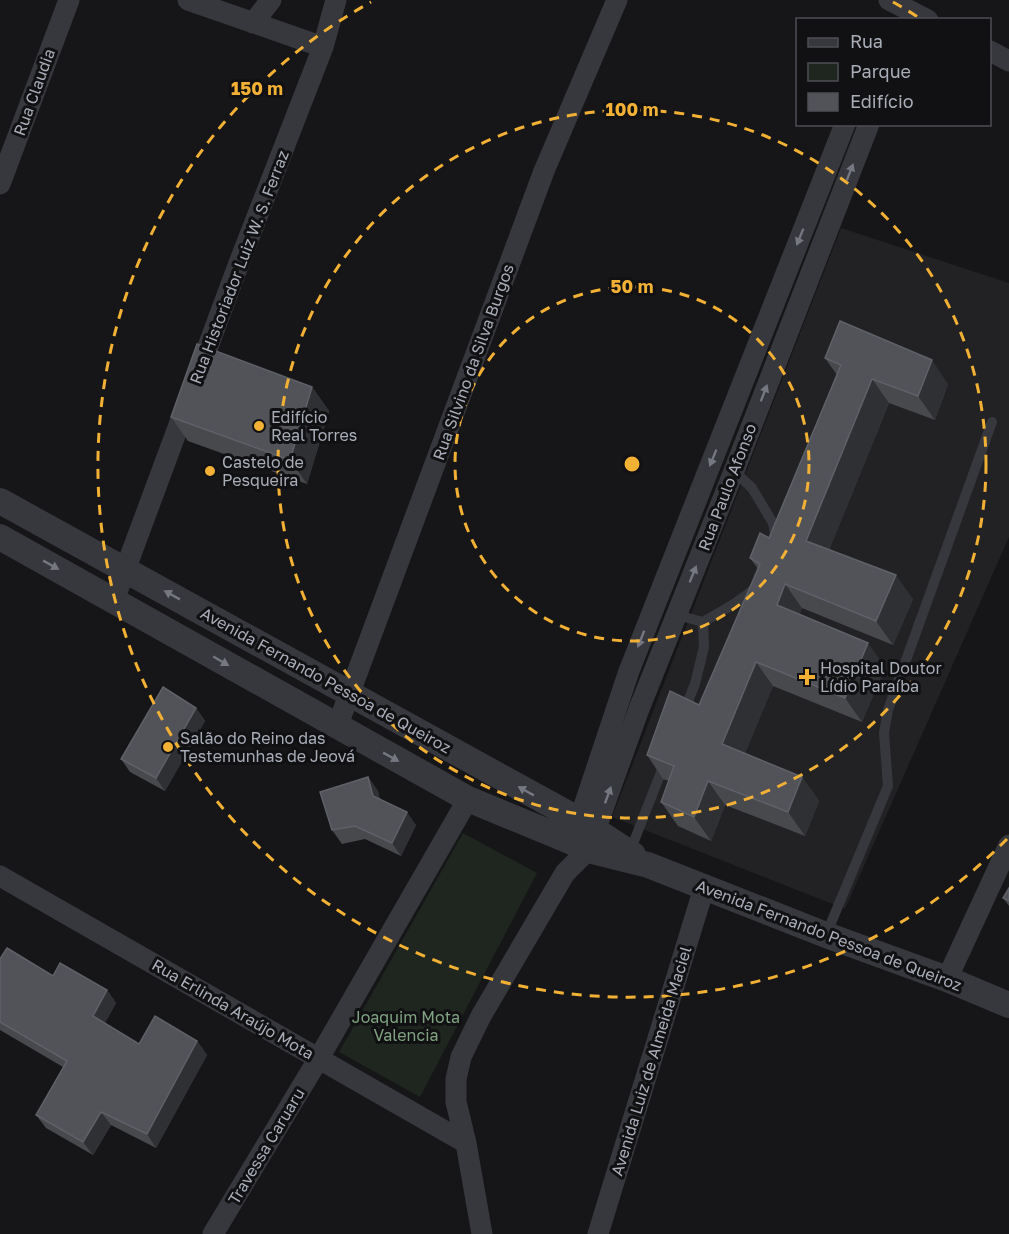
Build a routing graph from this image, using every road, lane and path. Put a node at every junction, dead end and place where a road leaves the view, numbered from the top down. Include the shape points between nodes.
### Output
1 (69, 0) edge
2 (188, 0) edge
3 (271, 0) edge
4 (336, 0) edge
5 (616, 0) edge
6 (254, 22) junction
7 (323, 47) junction
8 (991, 52) edge
9 (1009, 61) edge
10 (844, 126) edge
11 (868, 126) edge
12 (0, 184) edge
13 (819, 190) junction
14 (841, 197) junction
15 (729, 418) junction
16 (992, 422) dead end
17 (752, 425) junction
18 (734, 471) junction
19 (0, 501) edge
20 (0, 537) edge
21 (775, 554) edge
22 (125, 569) junction
23 (764, 576) edge
24 (114, 600) junction
25 (655, 604) junction
26 (677, 615) junction
27 (703, 622) junction
28 (350, 694) junction
29 (682, 718) edge
30 (337, 727) junction
31 (669, 752) edge
32 (468, 799) junction
33 (584, 836) junction
34 (1009, 845) edge
35 (635, 859) junction
36 (0, 876) edge
37 (704, 888) junction
38 (826, 935) junction
39 (947, 979) junction
40 (1009, 1005) edge
41 (319, 1058) junction
42 (466, 1143) junction
43 (213, 1234) edge
44 (482, 1234) edge
45 (598, 1234) edge

1 - 12 street, Rua Claudia
2 - 6 street
3 - 6 street
4 - 7 street, Rua Historiador Luiz W. S. Ferraz
5 - 28 street, Rua Silvino da Silva Burgos via 544,171
6 - 7 street
7 - 22 street, Rua Historiador Luiz W. S. Ferraz
8 - 9 street
10 - 13 street, Rua Paulo Afonso
14 -> 11 street, Rua Paulo Afonso
13 - 14 street
13 -> 15 street, Rua Paulo Afonso
17 -> 14 street, Rua Paulo Afonso
15 - 17 street
15 -> 25 street, Rua Paulo Afonso
16 - 38 lane via 888,710 884,733 888,786
17 - 18 street, Rua Paulo Afonso
18 - 21 lane via 752,488 773,523
26 -> 18 street, Rua Paulo Afonso
19 - 22 street, Avenida Fernando Pessoa de Queiroz
20 -> 24 street, Avenida Fernando Pessoa de Queiroz
22 - 24 street, Rua Historiador Luiz W. S. Ferraz
28 -> 22 street, Avenida Fernando Pessoa de Queiroz
23 - 27 lane via 754,589
24 -> 30 street, Avenida Fernando Pessoa de Queiroz
25 - 26 street
25 -> 33 street, Rua Paulo Afonso via 629,671
26 - 27 lane
33 -> 26 street, Rua Paulo Afonso
27 - 29 lane via 704,647
28 - 30 street, Rua Silvino da Silva Burgos
33 -> 28 street, Avenida Fernando Pessoa de Queiroz
30 -> 32 street, Avenida Fernando Pessoa de Queiroz
31 - 35 lane
32 - 33 street, Avenida Fernando Pessoa de Queiroz
32 - 41 street, Travessa Caruaru
33 - 35 street, Avenida Fernando Pessoa de Queiroz
33 - 42 street via 567,857 565,873 461,1056 456,1102
34 - 39 street
35 - 37 street, Avenida Fernando Pessoa de Queiroz
36 - 41 street, Rua Erlinda Araújo Mota
37 - 38 street, Avenida Fernando Pessoa de Queiroz
37 - 45 street, Avenida Luiz de Almeida Maciel
38 - 39 street, Avenida Fernando Pessoa de Queiroz
39 - 40 street, Avenida Fernando Pessoa de Queiroz
41 - 42 street, Rua Erlinda Araújo Mota
41 - 43 street, Travessa Caruaru
42 - 44 street

